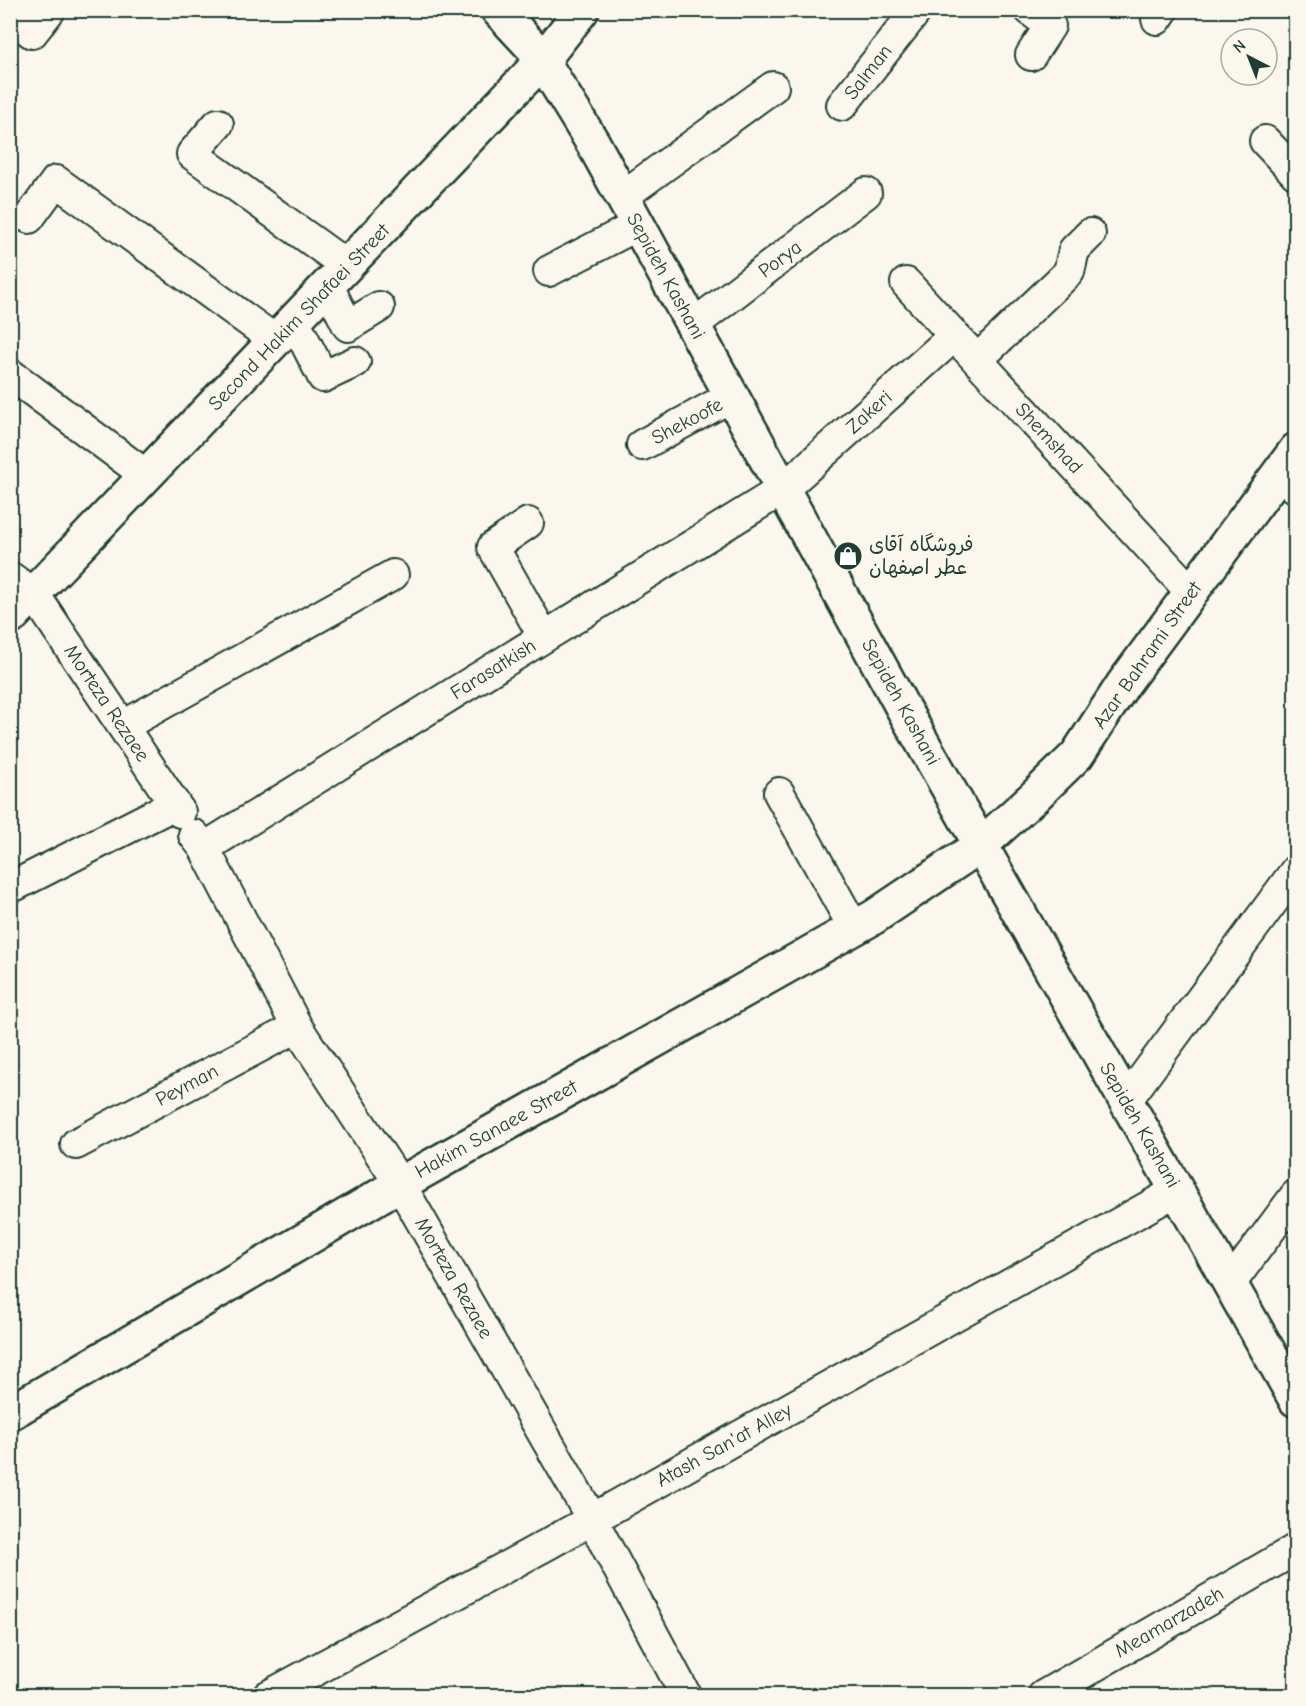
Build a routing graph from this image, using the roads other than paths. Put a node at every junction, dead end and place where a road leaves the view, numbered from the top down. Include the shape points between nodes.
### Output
1 (50, 10) edge
2 (498, 10) edge
3 (582, 10) edge
4 (917, 10) edge
5 (1030, 10) edge
6 (10, 16) edge
7 (1031, 55) dead end
8 (542, 61) junction
9 (773, 87) dead end
10 (842, 105) dead end
11 (218, 124) dead end
12 (1265, 141) dead end
13 (1296, 174) edge
14 (866, 193) dead end
15 (622, 196) junction
16 (29, 218) dead end
17 (638, 225) junction
18 (1090, 234) dead end
19 (549, 271) dead end
20 (338, 276) junction
21 (906, 283) dead end
22 (379, 307) dead end
23 (693, 325) junction
24 (285, 332) junction
25 (954, 336) junction
26 (977, 360) junction
27 (355, 362) dead end
28 (10, 374) edge
29 (732, 396) junction
30 (642, 445) dead end
31 (1290, 471) edge
32 (147, 476) junction
33 (783, 489) junction
34 (528, 523) dead end
35 (393, 575) dead end
36 (22, 585) edge
37 (1191, 592) junction
38 (10, 618) edge
39 (544, 637) junction
40 (123, 726) junction
41 (779, 793) dead end
42 (188, 825) junction
43 (981, 845) junction
44 (1296, 870) edge
45 (10, 888) edge
46 (854, 928) junction
47 (297, 1027) junction
48 (1126, 1101) junction
49 (76, 1144) dead end
50 (400, 1184) junction
51 (1178, 1190) junction
52 (1296, 1195) edge
53 (1230, 1284) junction
54 (1296, 1400) edge
55 (10, 1413) edge
56 (592, 1519) junction
57 (1296, 1549) edge
58 (268, 1695) edge
59 (686, 1695) edge
60 (1042, 1695) edge

1 - 6 street via 32,33
2 - 8 street, Sepideh Kashani
3 - 8 street, Second Hakim Shafaei Street
4 - 10 street, Salman
5 - 7 street via 1050,27
8 - 15 street, Sepideh Kashani
8 - 20 street, Second Hakim Shafaei Street
9 - 15 street
11 - 20 street via 192,154
12 - 13 street
14 - 23 street, Porya
15 - 17 street, Sepideh Kashani
16 - 24 street via 56,181
17 - 19 street
17 - 23 street, Sepideh Kashani
18 - 26 street via 1074,250 1069,272
20 - 22 street via 348,326
20 - 24 street, Second Hakim Shafaei Street
21 - 25 street, Shemshad
23 - 29 street, Sepideh Kashani
24 - 27 street via 323,376
24 - 32 street, Second Hakim Shafaei Street
25 - 26 street, Shemshad
25 - 33 street, Zakeri
26 - 37 street, Shemshad
28 - 32 street
29 - 30 street, Shekoofe
29 - 33 street, Sepideh Kashani
31 - 37 street, Azar Bahrami Street
32 - 36 street, Second Hakim Shafaei Street
33 - 39 street, Farasatkish
33 - 43 street, Sepideh Kashani
34 - 39 street via 493,548
35 - 40 street
36 - 38 street, Second Hakim Shafaei Street
36 - 40 street, Morteza Rezaee
37 - 43 street, Azar Bahrami Street via 1077,755
39 - 42 street, Farasatkish
40 - 42 street, Morteza Rezaee
41 - 46 street
42 - 45 street, Farasatkish
42 - 47 street, Morteza Rezaee
43 - 46 street, Hakim Sanaee Street
43 - 48 street, Sepideh Kashani
44 - 48 street
46 - 50 street, Hakim Sanaee Street
47 - 49 street, Peyman
47 - 50 street, Morteza Rezaee
48 - 51 street, Sepideh Kashani
50 - 55 street, Hakim Sanaee Street
50 - 56 street, Morteza Rezaee
51 - 53 street, Sepideh Kashani
51 - 56 street, Atash San'at Alley
52 - 53 street
53 - 54 street, Sepideh Kashani
56 - 58 street, Atash San'at Alley
56 - 59 street, Morteza Rezaee
57 - 60 street, Meamarzadeh

